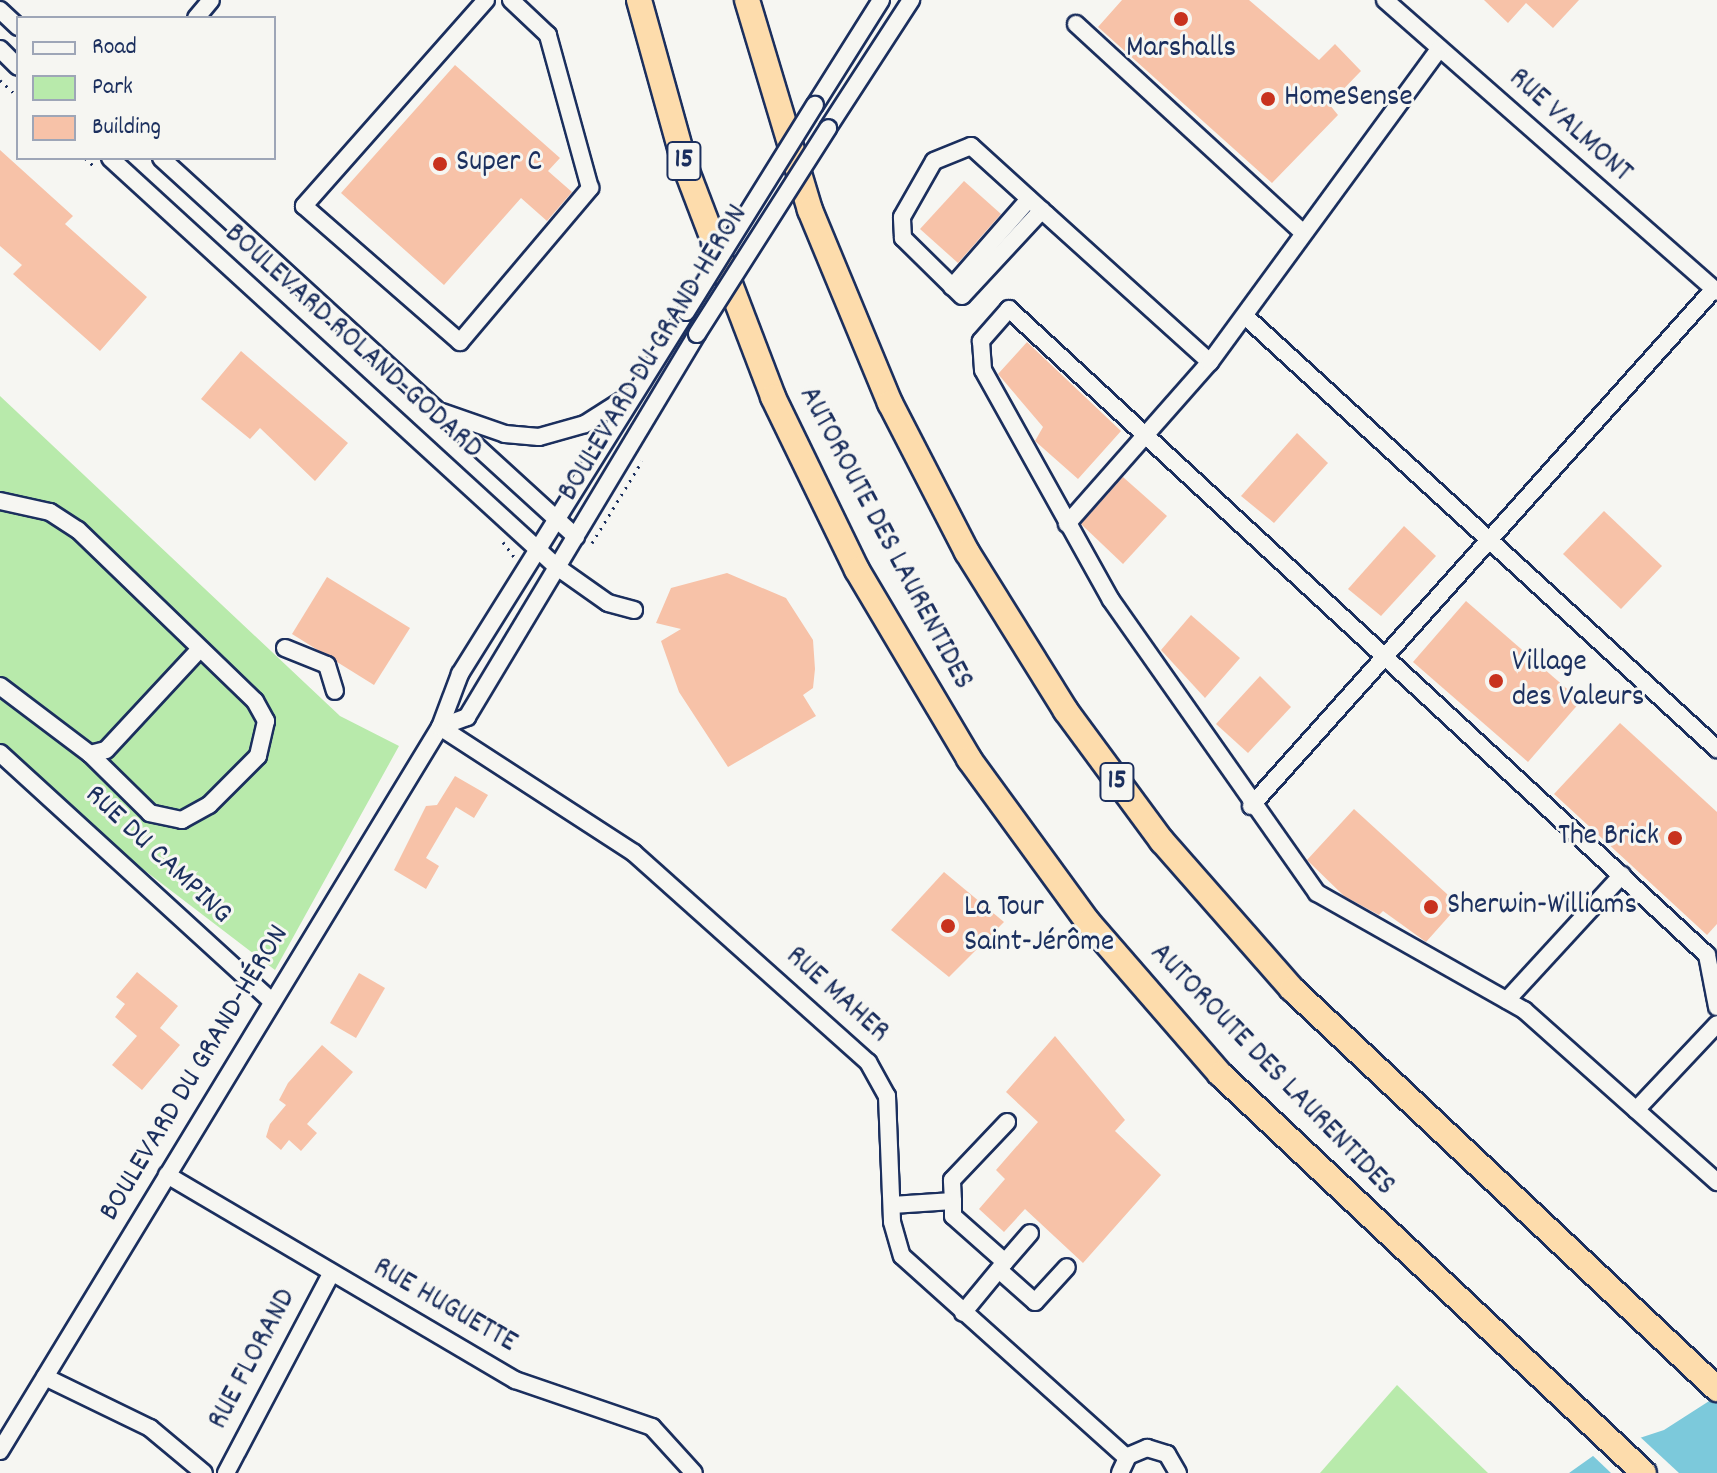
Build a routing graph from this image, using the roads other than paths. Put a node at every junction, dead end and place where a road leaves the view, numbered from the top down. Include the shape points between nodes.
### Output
1 (211, 0) edge
2 (486, 0) edge
3 (511, 0) edge
4 (639, 0) edge
5 (747, 0) edge
6 (881, 0) edge
7 (911, 0) edge
8 (1385, 0) edge
9 (0, 10) edge
10 (198, 16) edge
11 (1076, 24) dead end
12 (16, 25) edge
13 (0, 49) edge
14 (1439, 49) junction
15 (16, 65) edge
16 (112, 160) edge
17 (163, 160) edge
18 (1035, 204) junction
19 (1302, 232) junction
20 (1715, 291) edge
21 (1245, 316) junction
22 (1210, 362) junction
23 (630, 395) junction
24 (433, 408) junction
25 (1145, 435) junction
26 (0, 501) edge
27 (556, 520) junction
28 (1067, 524) junction
29 (576, 537) junction
30 (1492, 542) junction
31 (537, 549) junction
32 (557, 567) junction
33 (634, 610) dead end
34 (285, 648) dead end
35 (200, 649) junction
36 (1387, 657) junction
37 (0, 686) edge
38 (335, 691) dead end
39 (440, 727) junction
40 (1717, 749) edge
41 (0, 753) edge
42 (90, 754) junction
43 (1251, 806) junction
44 (1622, 875) junction
45 (1507, 1000) junction
46 (273, 1002) junction
47 (1717, 1007) edge
48 (1717, 1024) edge
49 (1636, 1110) junction
50 (1007, 1122) dead end
51 (167, 1175) junction
52 (1717, 1182) edge
53 (953, 1201) junction
54 (892, 1205) junction
55 (1030, 1233) dead end
56 (1002, 1266) junction
57 (1067, 1267) dead end
58 (331, 1274) junction
59 (963, 1313) junction
60 (45, 1377) junction
61 (1717, 1389) edge
62 (0, 1417) edge
63 (13, 1429) junction
64 (0, 1451) edge
65 (1124, 1465) edge
66 (204, 1473) edge
67 (226, 1473) edge
68 (694, 1473) edge
69 (1178, 1473) edge
70 (1644, 1473) edge

1 - 10 street
2 - 3 street via 304,206 460,342 590,188 548,35
4 - 70 highway, AUTOROUTE DES LAURENTIDES / 15 via 685,166 766,383 857,570 963,750 1057,882 1186,1037 1302,1156
5 - 61 highway, 15 via 810,210 890,403 973,562 1066,711 1162,841 1292,989
6 - 23 street, BOULEVARD DU GRAND-HÉRON, bridge
7 - 29 street, BOULEVARD DU GRAND-HÉRON, bridge via 697,334
8 - 14 street, RUE VALMONT
9 - 12 street
11 - 19 street
13 - 15 street
14 - 19 street
14 - 20 street, RUE VALMONT
16 - 31 street, BOULEVARD ROLAND-GODARD
17 - 24 street, BOULEVARD ROLAND-GODARD
18 - 18 street via 971,146 934,161 902,217 903,238 952,287
18 - 22 street
19 - 21 street
20 - 30 street
21 - 22 street
21 - 30 street
22 - 25 street
23 - 24 street via 585,424 539,437 505,434
23 - 27 street, BOULEVARD DU GRAND-HÉRON
24 - 27 street, BOULEVARD ROLAND-GODARD
25 - 28 street
25 - 28 street via 1009,309 981,341 983,370
25 - 36 street
26 - 35 street via 50,512 78,530
27 - 29 street, BOULEVARD ROLAND-GODARD
27 - 31 street, BOULEVARD DU GRAND-HÉRON
28 - 43 street
29 - 32 street, BOULEVARD DU GRAND-HÉRON
30 - 36 street
30 - 40 street
31 - 32 street, BOULEVARD ROLAND-GODARD
31 - 39 street, BOULEVARD DU GRAND-HÉRON via 449,694
32 - 33 street, BOULEVARD ROLAND-GODARD via 608,603
32 - 39 street, BOULEVARD DU GRAND-HÉRON via 467,717
34 - 38 street via 327,665
35 - 42 street via 106,750
35 - 42 street via 255,701 266,721 258,756 209,805 164,820
36 - 43 street
36 - 44 street
37 - 42 street
39 - 46 street, BOULEVARD DU GRAND-HÉRON
39 - 54 street, RUE MAHER via 634,853 868,1062 887,1096
41 - 46 street, RUE DU CAMPING
43 - 45 street via 1330,904
44 - 45 street
44 - 47 street via 1707,955
45 - 49 street
46 - 51 street, BOULEVARD DU GRAND-HÉRON
48 - 49 street
49 - 52 street
50 - 53 street via 952,1180
51 - 58 street, RUE HUGUETTE
51 - 60 street, BOULEVARD DU GRAND-HÉRON
53 - 54 street
53 - 56 street via 953,1216
54 - 59 street, RUE MAHER via 902,1256
55 - 56 street
56 - 57 street via 1035,1302
56 - 59 street
58 - 67 street, RUE FLORAND
58 - 68 street, RUE HUGUETTE via 515,1380 652,1427
59 - 65 street, RUE MAHER
60 - 63 street, BOULEVARD DU GRAND-HÉRON
60 - 66 street via 150,1428
62 - 63 street
63 - 64 street, BOULEVARD DU GRAND-HÉRON
65 - 69 street, RUE MAHER via 1156,1448

